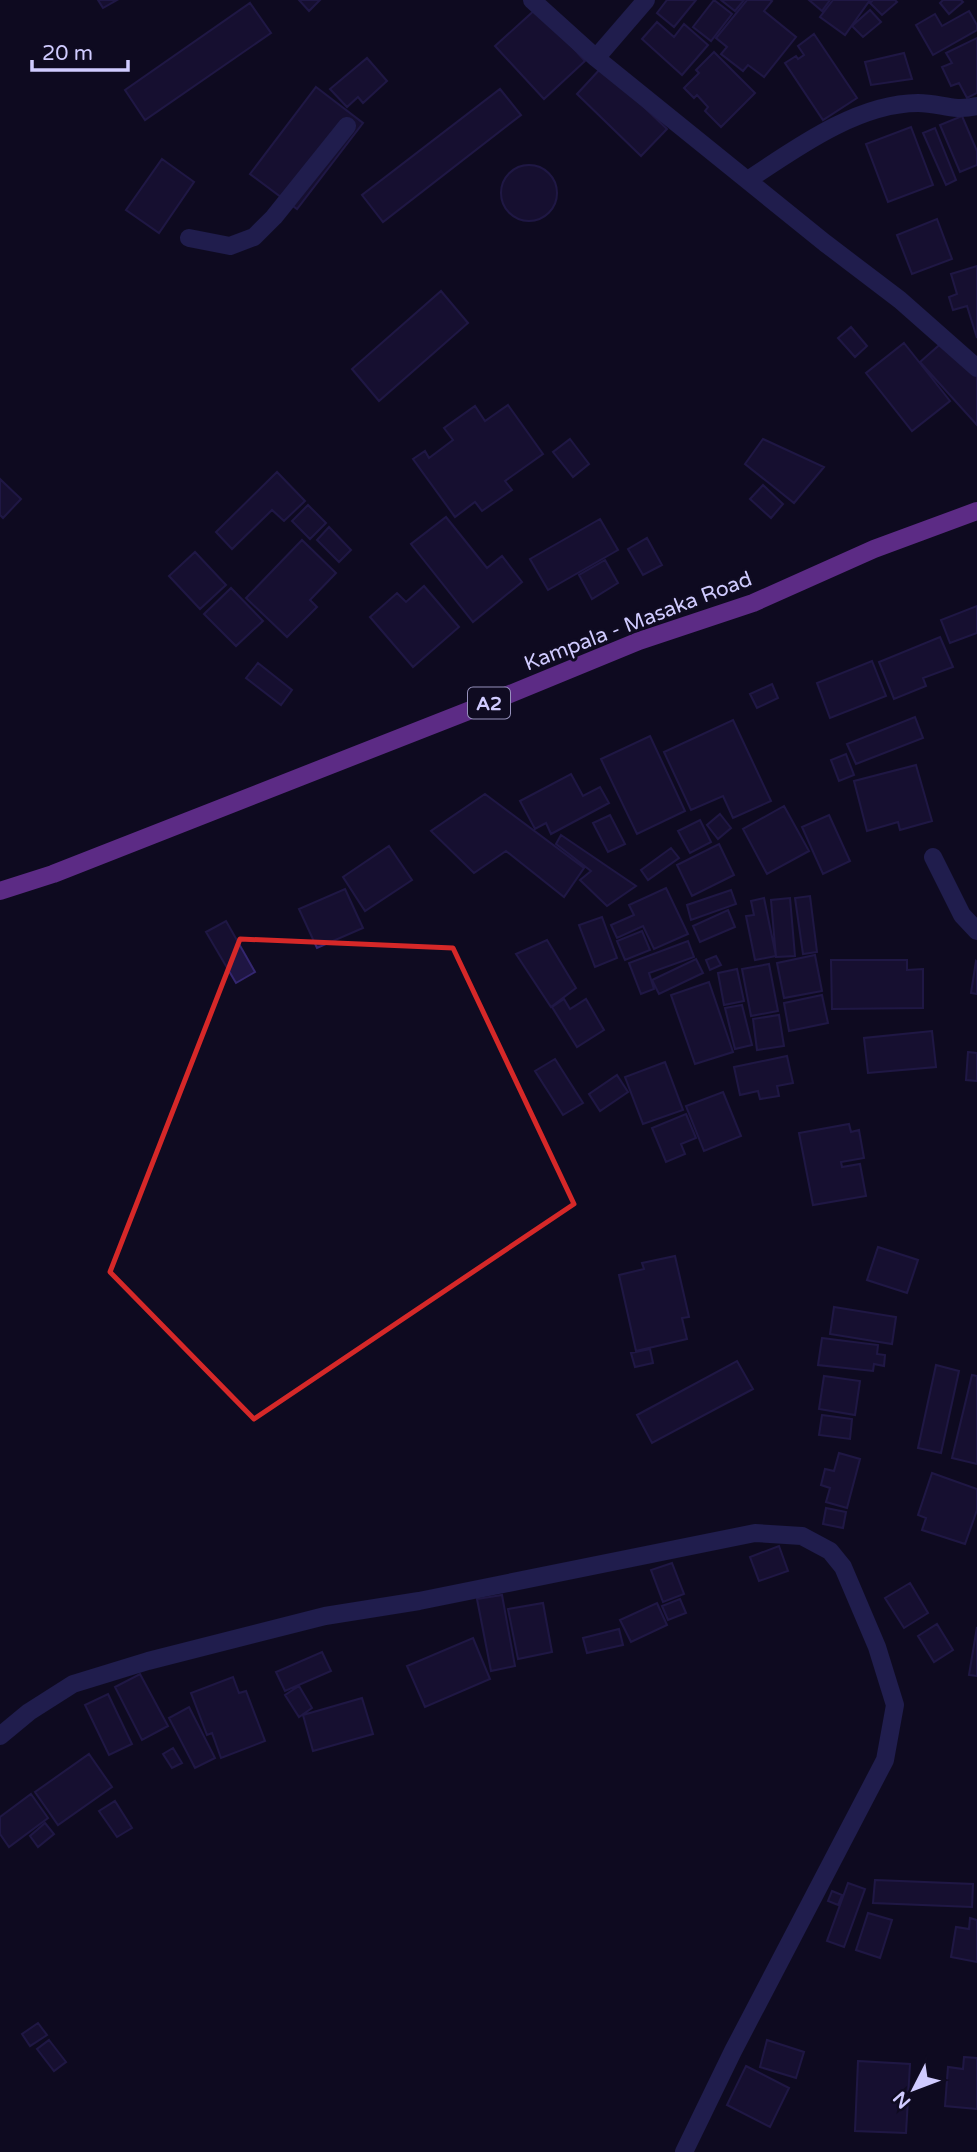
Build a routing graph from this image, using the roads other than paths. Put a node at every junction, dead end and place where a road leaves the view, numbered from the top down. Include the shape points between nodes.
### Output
1 (532, 0) edge
2 (646, 0) edge
3 (596, 58) junction
4 (977, 106) edge
5 (347, 125) dead end
6 (748, 180) junction
7 (189, 238) dead end
8 (977, 368) edge
9 (977, 511) edge
10 (933, 857) dead end
11 (0, 891) edge
12 (977, 931) edge
13 (0, 1736) edge
14 (684, 2152) edge

1 - 3 street
2 - 3 street
3 - 6 street
4 - 6 street via 962,110 919,103 885,107 822,132
5 - 7 street via 254,237 230,246
6 - 8 street via 900,300
9 - 11 main road, Kampala - Masaka Road / A2 via 874,549 753,603 639,641 455,717
10 - 12 street via 962,915
13 - 14 street via 73,1684 325,1616 755,1533 802,1536 831,1551 843,1567 877,1647 895,1705 885,1760

